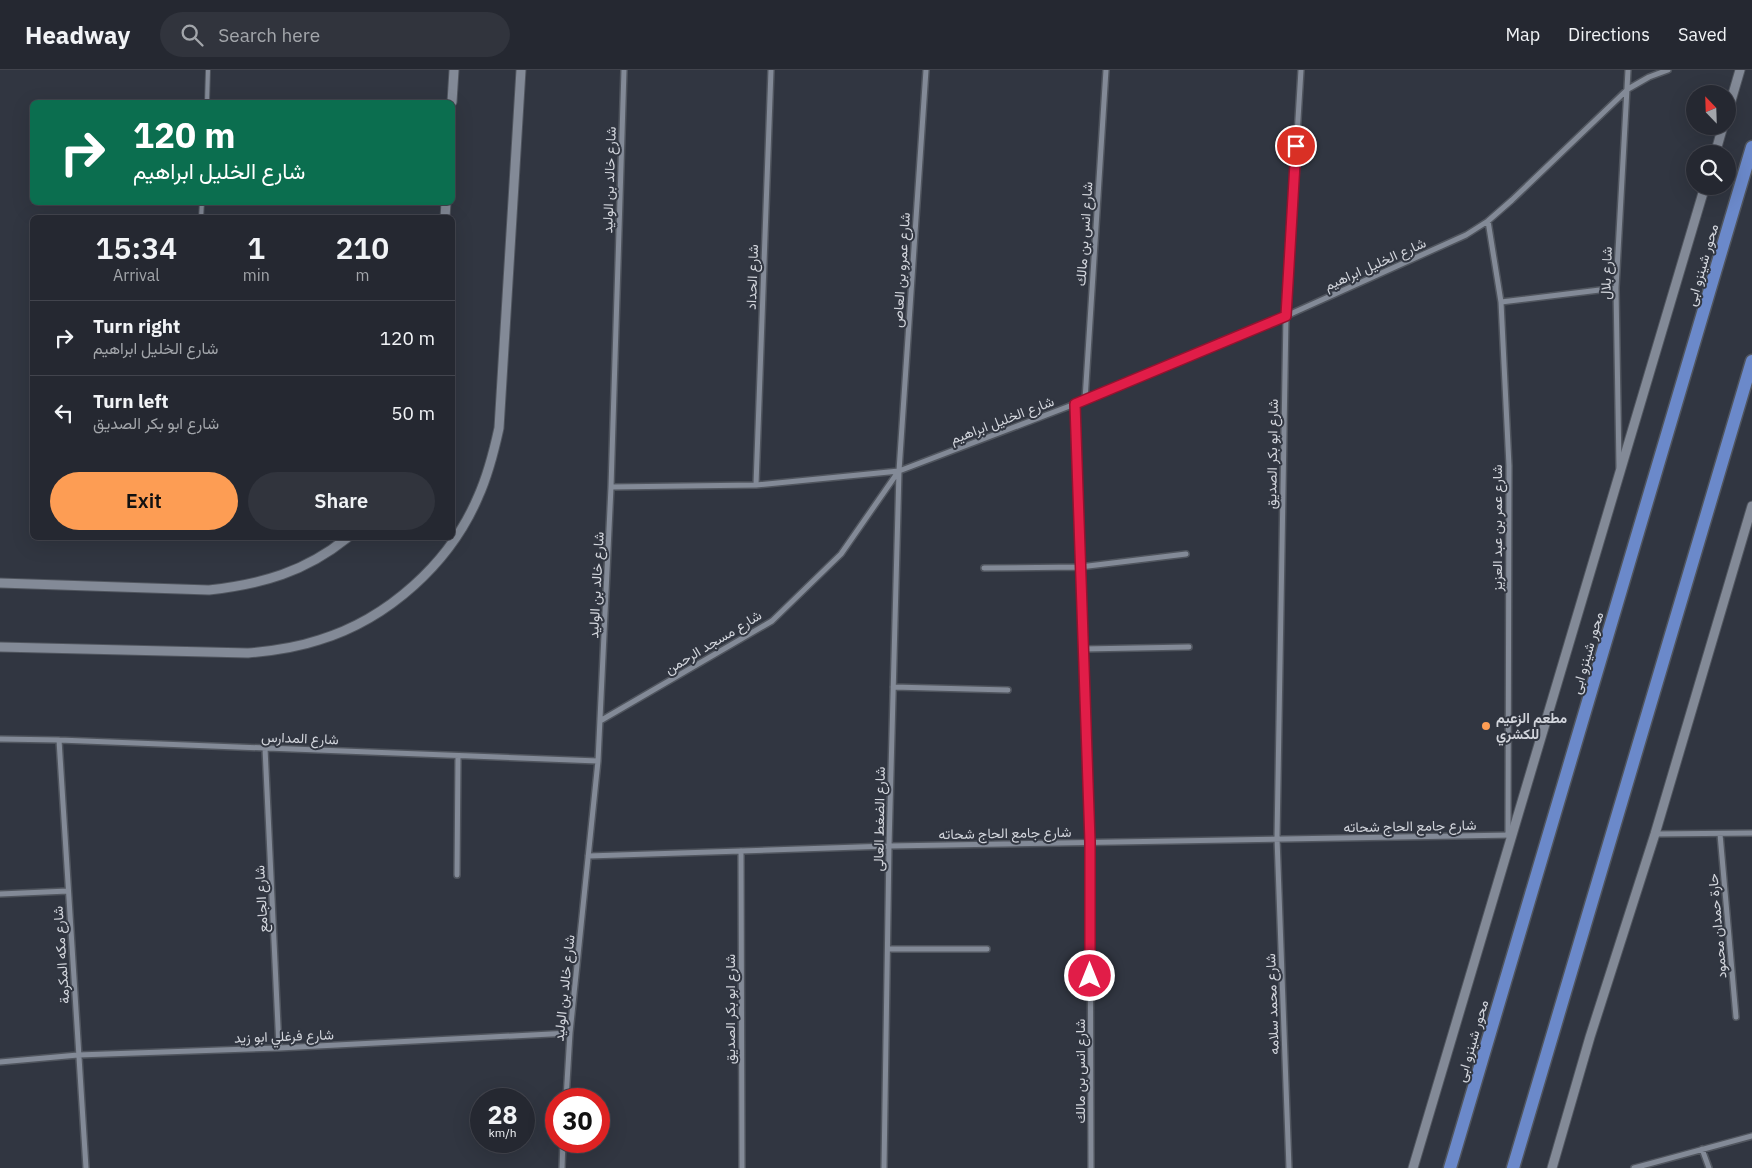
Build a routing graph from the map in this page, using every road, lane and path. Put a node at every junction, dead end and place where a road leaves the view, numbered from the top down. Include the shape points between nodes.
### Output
1 (208, 70) edge
2 (454, 70) edge
3 (521, 70) edge
4 (624, 70) edge
5 (771, 70) edge
6 (926, 70) edge
7 (1106, 70) edge
8 (1301, 70) edge
9 (1628, 70) edge
10 (1668, 70) edge
11 (1740, 70) edge
12 (1736, 85) edge
13 (1628, 89) junction
14 (206, 100) edge
15 (452, 100) edge
16 (1752, 146) edge
17 (1702, 195) edge
18 (1488, 221) junction
19 (1616, 288) junction
20 (1500, 302) junction
21 (1286, 316) junction
22 (1752, 361) edge
23 (1085, 400) junction
24 (1075, 404) junction
25 (899, 472) junction
26 (1619, 476) junction
27 (756, 484) junction
28 (612, 487) junction
29 (1752, 506) edge
30 (455, 538) edge
31 (345, 540) edge
32 (454, 540) edge
33 (1186, 554) dead end
34 (1080, 567) junction
35 (984, 568) dead end
36 (0, 583) edge
37 (0, 648) edge
38 (1190, 648) dead end
39 (1083, 649) junction
40 (893, 687) junction
41 (1008, 690) dead end
42 (600, 721) junction
43 (0, 739) edge
44 (60, 740) junction
45 (265, 748) junction
46 (458, 756) junction
47 (598, 761) junction
48 (1752, 833) edge
49 (1655, 834) junction
50 (1720, 834) junction
51 (1510, 836) junction
52 (1277, 838) junction
53 (1090, 842) junction
54 (889, 846) junction
55 (741, 851) junction
56 (588, 856) junction
57 (458, 875) dead end
58 (68, 891) junction
59 (0, 894) edge
60 (888, 949) junction
61 (987, 949) dead end
62 (1736, 1017) dead end
63 (570, 1033) junction
64 (279, 1048) junction
65 (78, 1055) junction
66 (0, 1062) edge
67 (567, 1088) edge
68 (1752, 1136) edge
69 (1702, 1150) junction
70 (563, 1153) edge
71 (86, 1168) edge
72 (562, 1168) edge
73 (742, 1168) edge
74 (884, 1168) edge
75 (1091, 1168) edge
76 (1289, 1168) edge
77 (1413, 1168) edge
78 (1450, 1168) edge
79 (1513, 1168) edge
80 (1552, 1168) edge
81 (1634, 1168) edge
82 (1709, 1168) edge

1 - 14 lane
2 - 15 street
3 - 30 street via 499,428 491,464 478,497
4 - 28 street, شارع خالد بن الوليد
5 - 27 street, شارع الحداد
6 - 25 street, شارع عمرو بن العاص
7 - 23 street, شارع انس بن مالك
8 - 21 street, شارع ابو بكر الصديق
9 - 13 street, شارع بلال
10 - 13 street, شارع الخليل ابراهيم
11 - 12 street
13 - 18 street, شارع الخليل ابراهيم
13 - 19 street, شارع بلال
16 - 78 main road, محور شينزو ابى
17 - 26 street
18 - 20 street, شارع عمر بن عبد العزيز
18 - 21 street, شارع الخليل ابراهيم via 1466,236
19 - 20 street
19 - 26 street, شارع بلال
20 - 51 street, شارع عمر بن عبد العزيز via 1509,466
21 - 23 street, شارع الخليل ابراهيم
21 - 52 street, شارع ابو بكر الصديق
22 - 79 main road
23 - 24 street, شارع الخليل ابراهيم
24 - 25 street, شارع الخليل ابراهيم
24 - 34 street, شارع انس بن مالك
25 - 27 street, شارع الخليل ابراهيم
25 - 40 street, شارع الضغط العالى
25 - 42 street, شارع مسجد الرحمن via 841,554 772,620
26 - 51 street
27 - 28 street, شارع الخليل ابراهيم
28 - 42 street, شارع خالد بن الوليد
29 - 49 street
31 - 36 street via 304,565 274,578 242,586 209,590
32 - 37 street via 414,585 386,607 354,626 320,640 284,649 248,653
33 - 34 street
34 - 35 street
34 - 39 street, شارع انس بن مالك
38 - 39 street
39 - 53 street, شارع انس بن مالك
40 - 41 street
40 - 54 street, شارع الضغط العالى
42 - 47 street, شارع خالد بن الوليد
43 - 44 street, شارع المدارس
44 - 45 street, شارع المدارس
44 - 58 street, شارع مكه المكرمة
45 - 46 street, شارع المدارس
45 - 64 street, شارع الجامع
46 - 47 street, شارع المدارس
46 - 57 street
47 - 56 street, شارع خالد بن الوليد
48 - 50 street
49 - 50 street
49 - 80 street
50 - 62 street, حارة حمدان محمود
51 - 52 street, شارع جامع الحاج شحاته
51 - 77 street
52 - 53 street, شارع جامع الحاج شحاته
52 - 76 street, شارع محمد سلامه
53 - 54 street, شارع جامع الحاج شحاته
53 - 75 street, شارع انس بن مالك
54 - 55 street, شارع جامع الحاج شحاته
54 - 60 street, شارع الضغط العالى
55 - 56 street, شارع جامع الحاج شحاته
55 - 73 street, شارع ابو بكر الصديق
56 - 63 street, شارع خالد بن الوليد
58 - 59 street
58 - 65 street, شارع مكه المكرمة
60 - 61 street
60 - 74 street, شارع الضغط العالى
63 - 64 street, شارع فرغلي ابو زيد
63 - 67 street, شارع خالد بن الوليد
64 - 65 street, شارع فرغلي ابو زيد
65 - 66 street, شارع فرغلي ابو زيد
65 - 71 street, شارع مكه المكرمة
68 - 69 street
69 - 81 street
69 - 82 street
70 - 72 street

